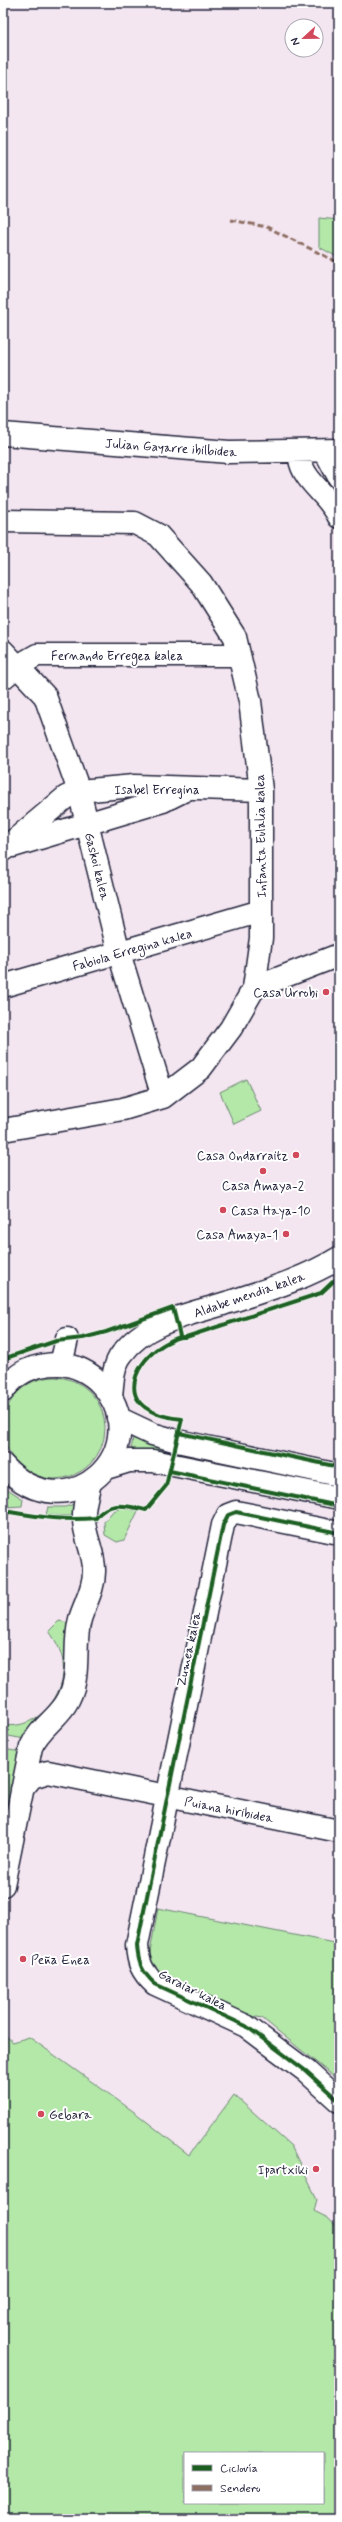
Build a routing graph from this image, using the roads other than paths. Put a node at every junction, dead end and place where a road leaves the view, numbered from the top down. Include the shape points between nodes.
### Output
1 (3, 434) edge
2 (323, 451) edge
3 (339, 476) edge
4 (337, 505) edge
5 (3, 521) edge
6 (239, 655) junction
7 (7, 665) edge
8 (186, 789) junction
9 (261, 790) junction
10 (79, 791) junction
11 (87, 825) junction
12 (4, 849) edge
13 (261, 911) junction
14 (119, 953) junction
15 (339, 955) edge
16 (3, 986) edge
17 (254, 988) junction
18 (163, 1097) junction
19 (3, 1130) edge
20 (339, 1258) edge
21 (67, 1339) dead end
22 (120, 1356) junction
23 (71, 1367) junction
24 (6, 1385) edge
25 (111, 1398) junction
26 (118, 1418) junction
27 (3, 1466) edge
28 (106, 1468) junction
29 (339, 1475) edge
30 (90, 1482) junction
31 (339, 1498) edge
32 (339, 1533) edge
33 (31, 1747) junction
34 (48, 1772) junction
35 (22, 1789) junction
36 (168, 1796) junction
37 (339, 1831) edge
38 (3, 1885) edge
39 (339, 2101) edge

1 - 2 street, Julian Gayarre ibilbidea via 229,452
2 - 3 street
2 - 4 street via 300,459 302,467
5 - 6 street, Infanta Eulalia kalea via 136,522 158,536 201,583 234,637
6 - 7 street, Fernando Erregea kalea via 37,654
6 - 9 street, Infanta Eulalia kalea via 250,700
7 - 10 street, Gaskoi kalea via 44,696
8 - 9 street, Isabel Erregina
8 - 10 street, Isabel Erregina via 134,786
8 - 11 street via 163,801
9 - 13 street, Infanta Eulalia kalea
10 - 11 street, Gaskoi kalea
10 - 12 street, Isabel Erregina via 66,797
11 - 12 street
11 - 14 street, Gaskoi kalea
13 - 14 street, Fabiola Erregina kalea
13 - 17 street, Infanta Eulalia kalea via 261,938
14 - 16 street, Fabiola Erregina kalea
14 - 18 street, Gaskoi kalea
15 - 17 street
17 - 18 street via 231,1028 201,1068
18 - 19 street via 123,1109
20 - 22 street, Aldabe mendia kalea via 291,1281 154,1327 141,1334
21 - 23 street
22 - 23 street, Aldabe mendia kalea
22 - 25 street, Aldabe mendia kalea
23 - 24 street, Aldabe mendia kalea via 40,1366 29,1369
23 - 25 street via 99,1381
25 - 26 street
26 - 28 street via 118,1439
26 - 29 street via 152,1434 177,1441
27 - 30 street via 15,1479 32,1489 52,1493 72,1491
28 - 30 street
28 - 31 street via 129,1461 152,1460
30 - 33 street via 84,1519 91,1545 94,1572 92,1587 78,1628 78,1668 65,1705 41,1729
32 - 36 street, Zumea kalea via 236,1512 228,1515 223,1525
33 - 34 street via 35,1763
33 - 35 street
34 - 35 street via 32,1777
34 - 36 street, Puiana hiribidea
35 - 38 street
36 - 37 street, Puiana hiribidea
36 - 39 street, Garaiar kalea via 137,1945 139,1963 155,1984 246,2026 306,2071

